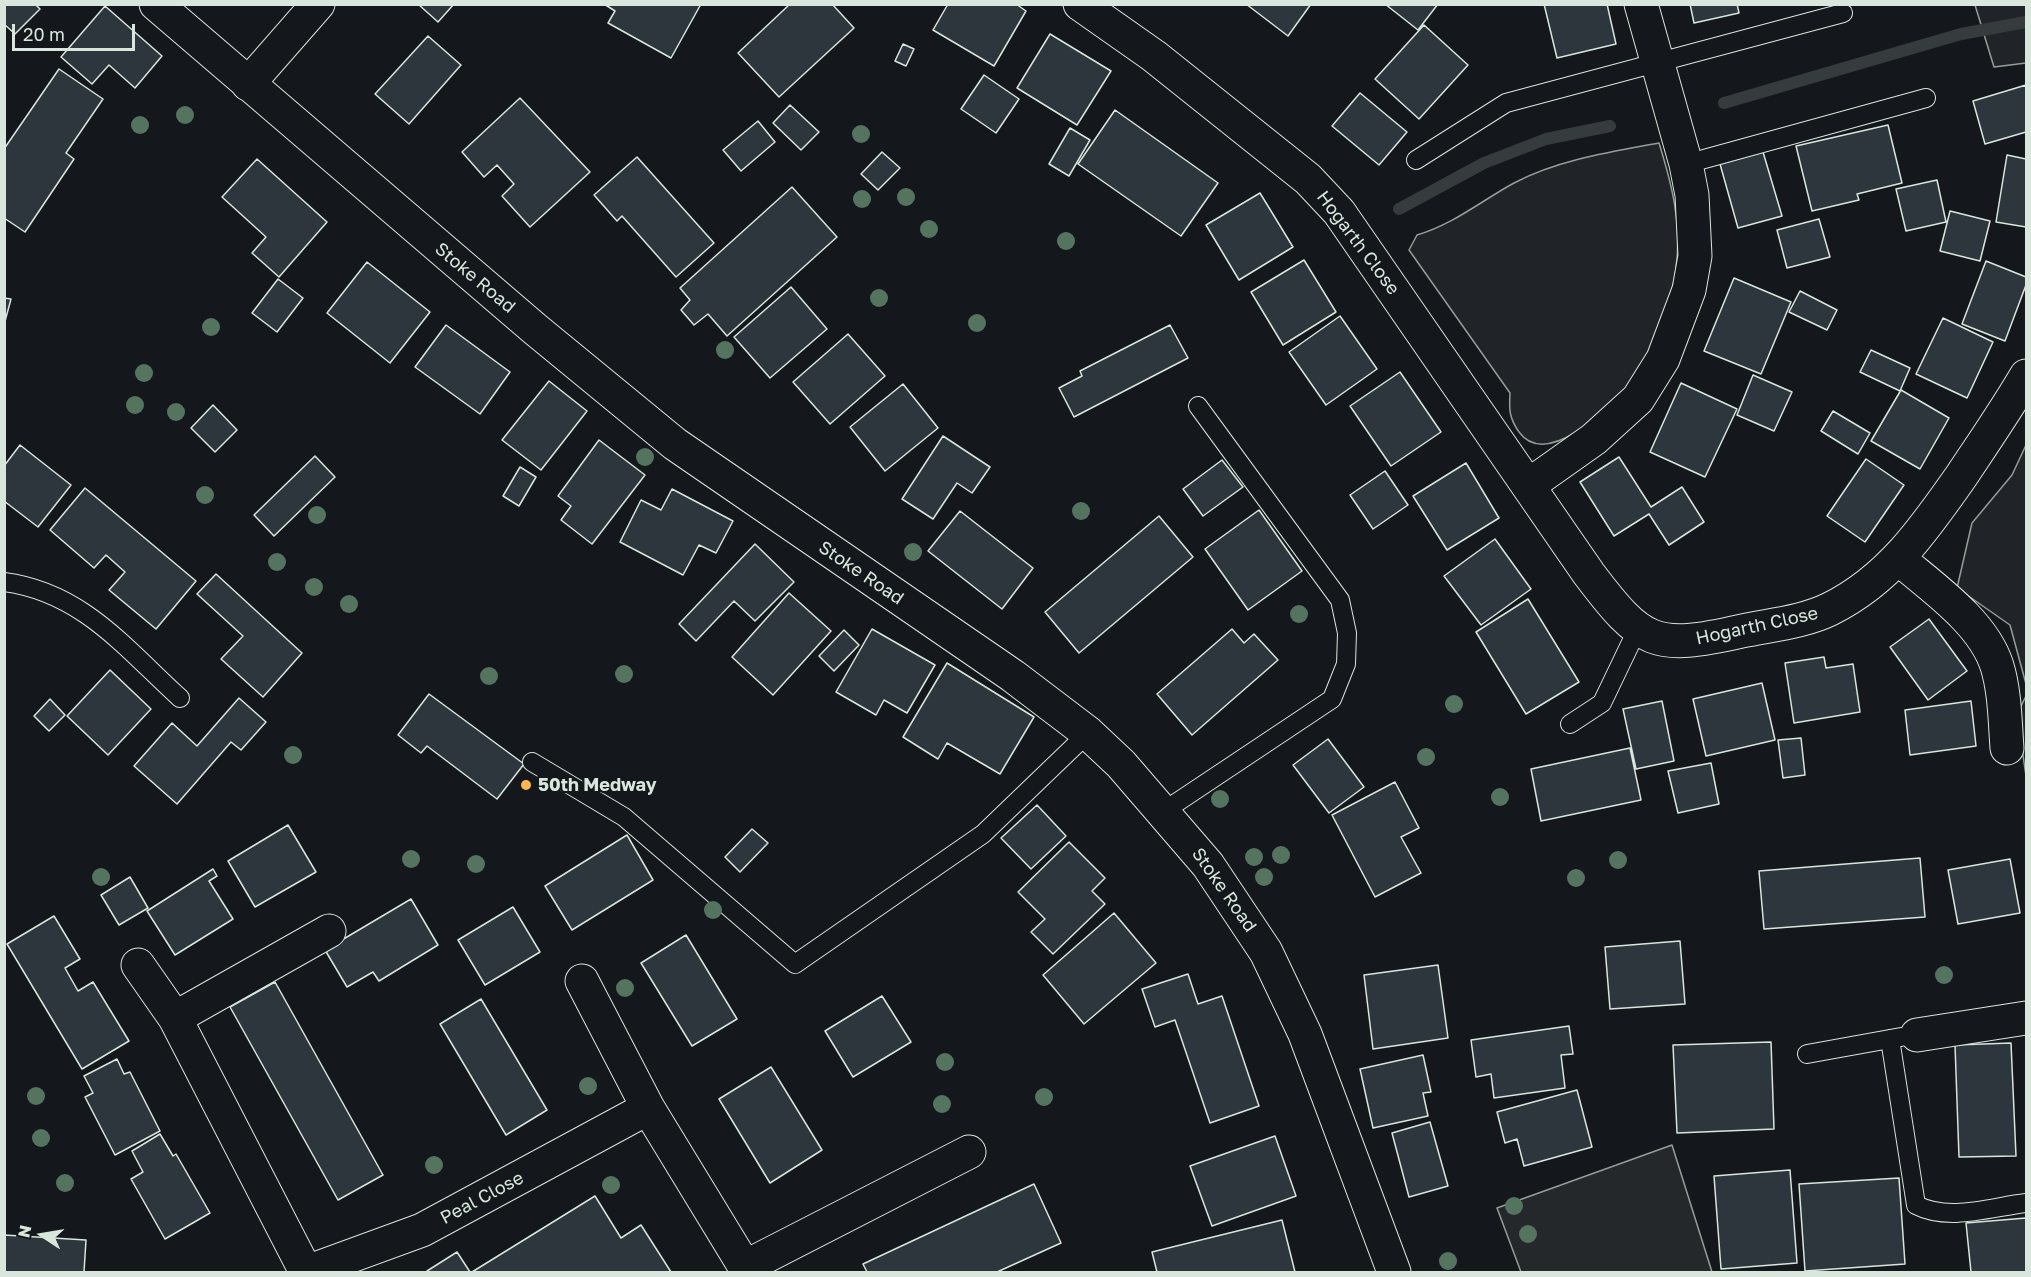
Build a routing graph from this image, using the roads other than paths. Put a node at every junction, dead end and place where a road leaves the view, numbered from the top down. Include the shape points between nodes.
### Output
1 (156, 4) edge
2 (318, 4) edge
3 (1080, 4) edge
4 (1641, 4) edge
5 (1843, 13) dead end
6 (1658, 61) junction
7 (248, 84) junction
8 (1926, 98) dead end
9 (1682, 149) junction
10 (1416, 160) dead end
11 (2026, 376) edge
12 (1198, 406) dead end
13 (1529, 485) junction
14 (1899, 559) junction
15 (4, 582) edge
16 (1637, 630) junction
17 (180, 698) dead end
18 (1570, 723) dead end
19 (1088, 733) junction
20 (2007, 748) dead end
21 (532, 762) dead end
22 (1164, 811) junction
23 (329, 931) dead end
24 (138, 965) dead end
25 (582, 981) dead end
26 (175, 1018) junction
27 (2022, 1019) edge
28 (1903, 1037) junction
29 (1807, 1054) dead end
30 (648, 1108) junction
31 (969, 1152) dead end
32 (2026, 1203) edge
33 (746, 1270) edge
34 (307, 1272) edge
35 (1394, 1272) edge

1 - 7 street, Stoke Road
2 - 7 street
3 - 13 street, Hogarth Close via 1154,56 1300,173 1339,212
4 - 6 street
5 - 6 lane
6 - 9 street
6 - 10 lane via 1506,103
7 - 19 street, Stoke Road via 675,444 1013,676
8 - 9 lane
9 - 13 street via 1695,226 1695,256 1689,290 1663,358 1638,399 1617,420
11 - 14 street, Hogarth Close via 1953,488
12 - 22 lane via 1340,600 1347,633 1346,664 1332,699
13 - 16 street, Hogarth Close via 1589,574 1624,620
14 - 16 street, Hogarth Close via 1856,595 1807,616 1689,641 1669,641
14 - 20 street via 1963,616 1989,649 2001,685
15 - 17 lane via 62,597 89,614
16 - 18 lane via 1602,703
19 - 21 lane via 983,834 795,964 624,817
19 - 22 street, Stoke Road
22 - 35 street, Stoke Road via 1226,890 1279,977 1305,1034
23 - 26 street
24 - 26 street
25 - 30 street
26 - 34 street
27 - 28 street
28 - 29 lane
28 - 32 lane via 1916,1205 1946,1214
30 - 33 street
30 - 34 street, Peal Close via 422,1230
31 - 33 street

